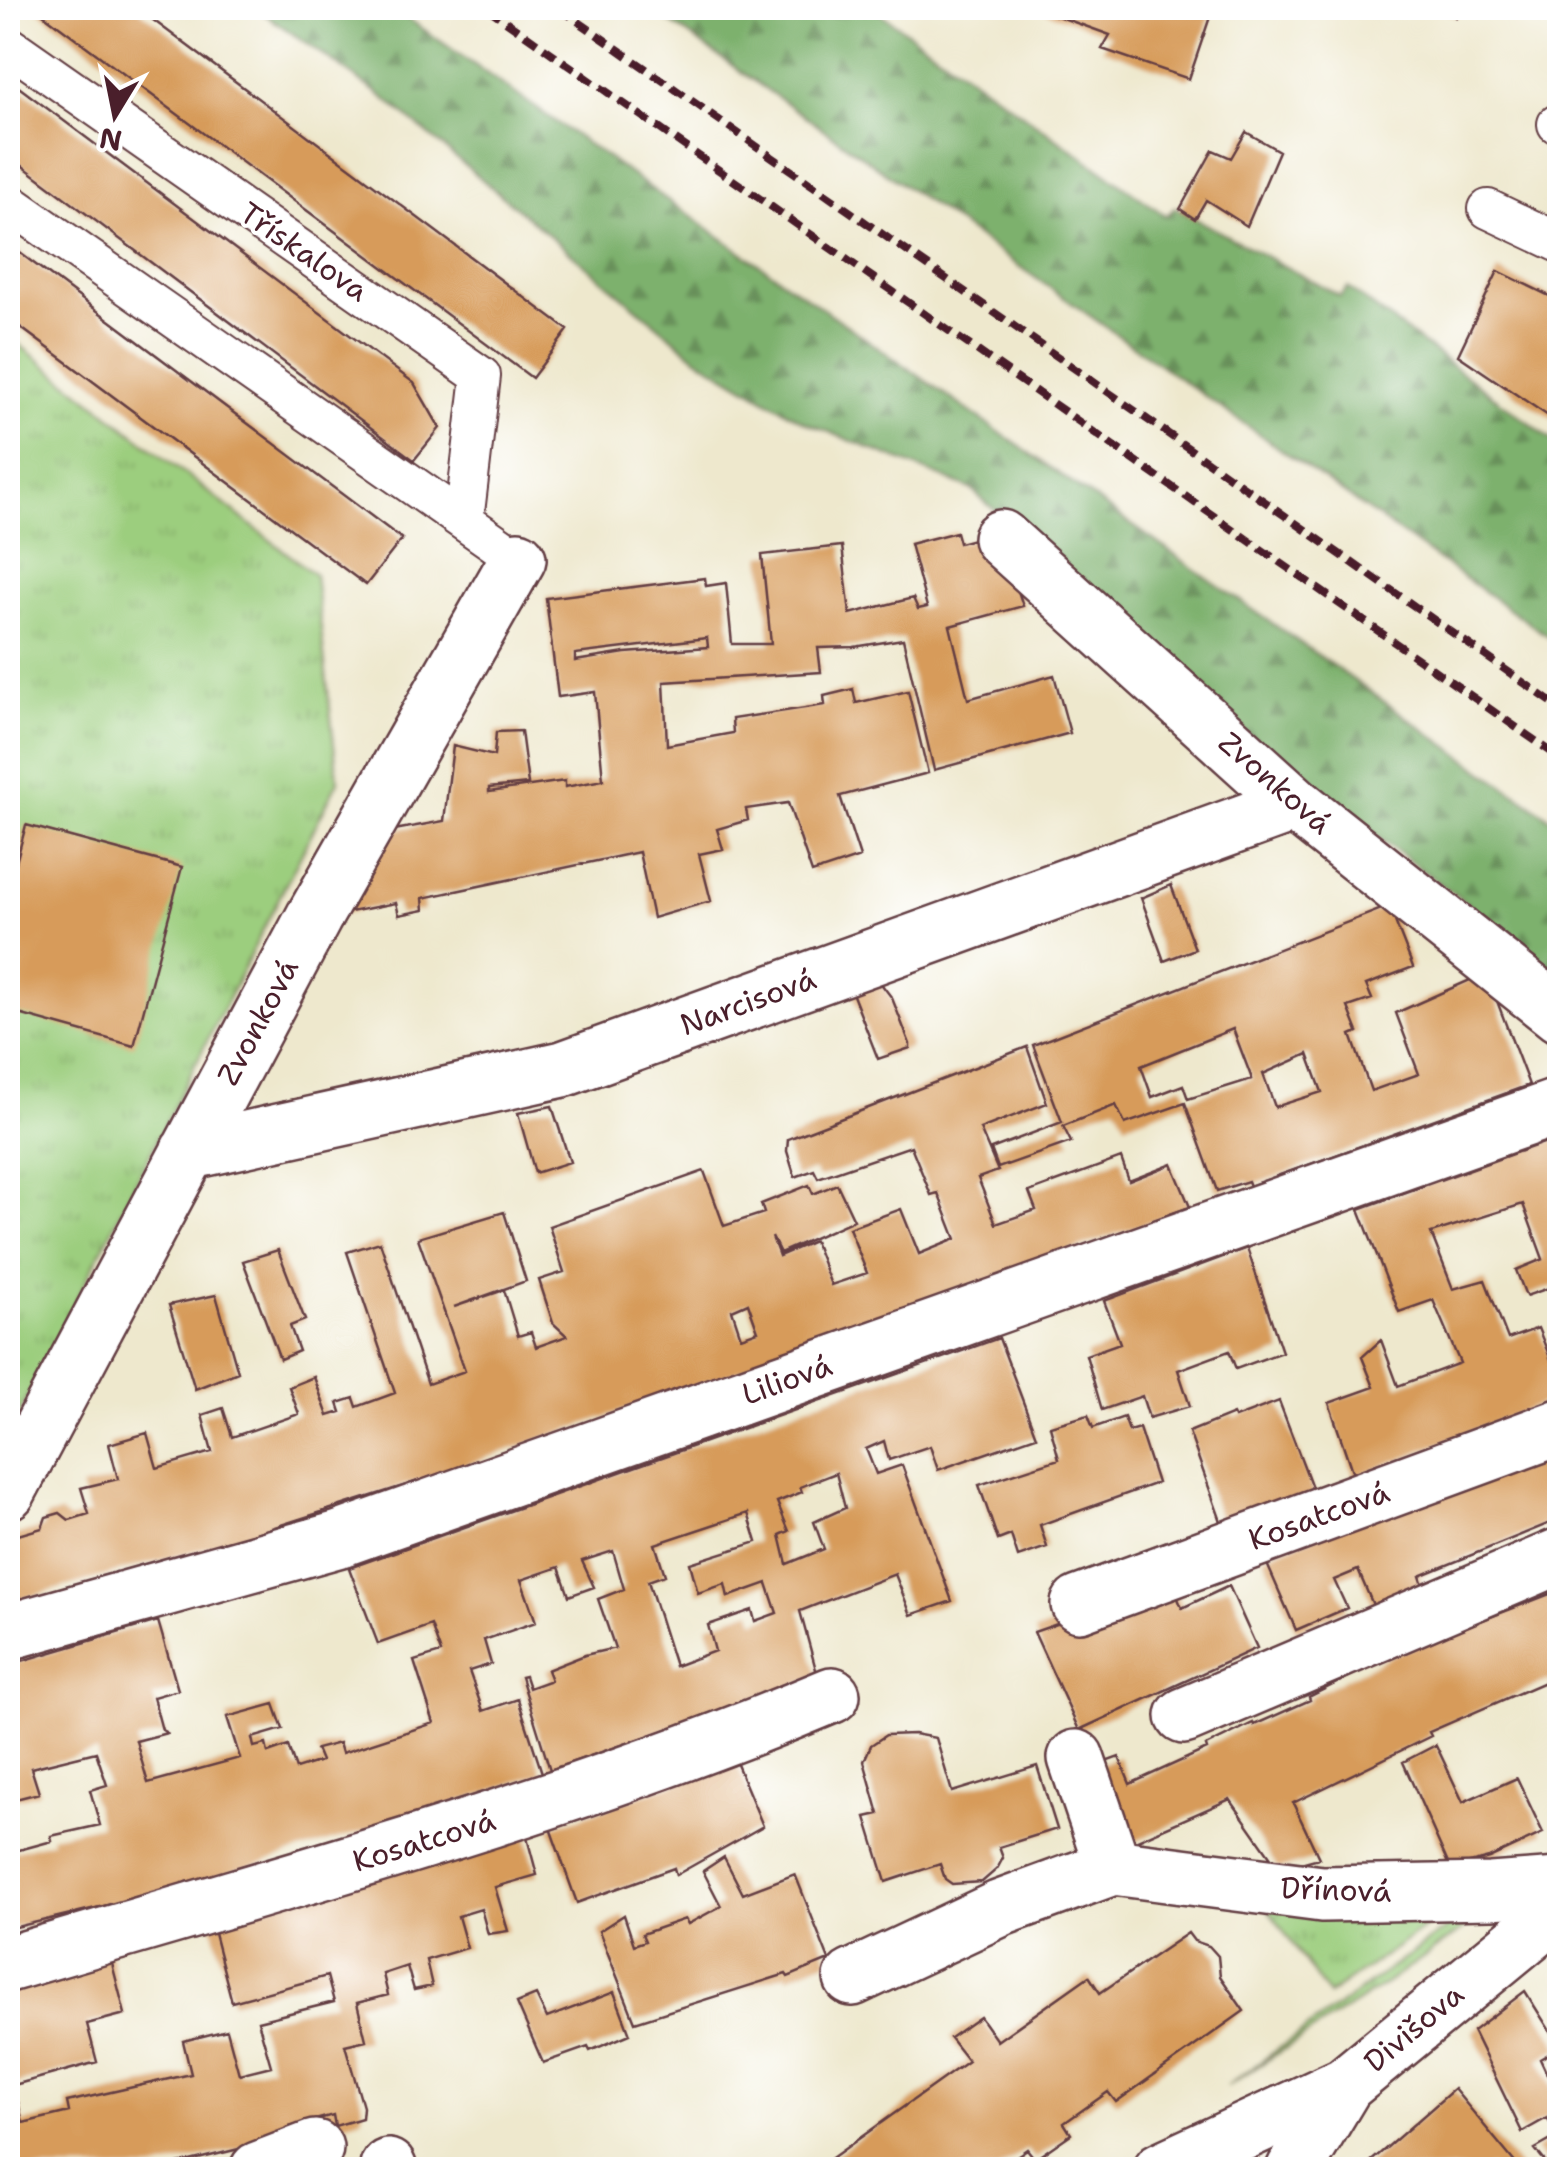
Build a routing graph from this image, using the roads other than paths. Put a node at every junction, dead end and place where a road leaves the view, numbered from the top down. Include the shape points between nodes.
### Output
1 (8, 45) edge
2 (8, 202) edge
3 (1488, 210) dead end
4 (1560, 242) edge
5 (464, 521) junction
6 (1001, 538) dead end
7 (518, 558) joint
8 (1295, 804) junction
9 (1560, 1015) edge
10 (1560, 1106) edge
11 (188, 1152) junction
12 (1560, 1427) edge
13 (8, 1491) edge
14 (1560, 1556) edge
15 (1080, 1604) dead end
16 (8, 1632) edge
17 (832, 1696) dead end
18 (1184, 1716) dead end
19 (1076, 1758) dead end
20 (1112, 1868) junction
21 (1560, 1886) edge
22 (1560, 1908) edge
23 (8, 1964) edge
24 (852, 1978) dead end
25 (1345, 2086) junction
26 (315, 2148) dead end
27 (258, 2170) edge
28 (1161, 2170) edge
29 (1294, 2170) edge

1 - 5 lane, Třískalova via 481,376
2 - 5 lane
3 - 4 lane
5 - 7 lane
6 - 8 street, Zvonková
7 - 11 street, Zvonková
8 - 9 street, Zvonková
8 - 11 street, Narcisová via 562,1069
10 - 16 street, Liliová via 340,1538
11 - 13 street, Zvonková
12 - 15 street, Kosatcová
14 - 18 street
17 - 23 street, Kosatcová via 479,1826
19 - 20 street
20 - 21 street, Dřínová via 1322,1894
20 - 24 street, Dřínová via 1001,1908
22 - 25 street, Divišova
25 - 28 street
25 - 29 street, Divišova
26 - 27 street

